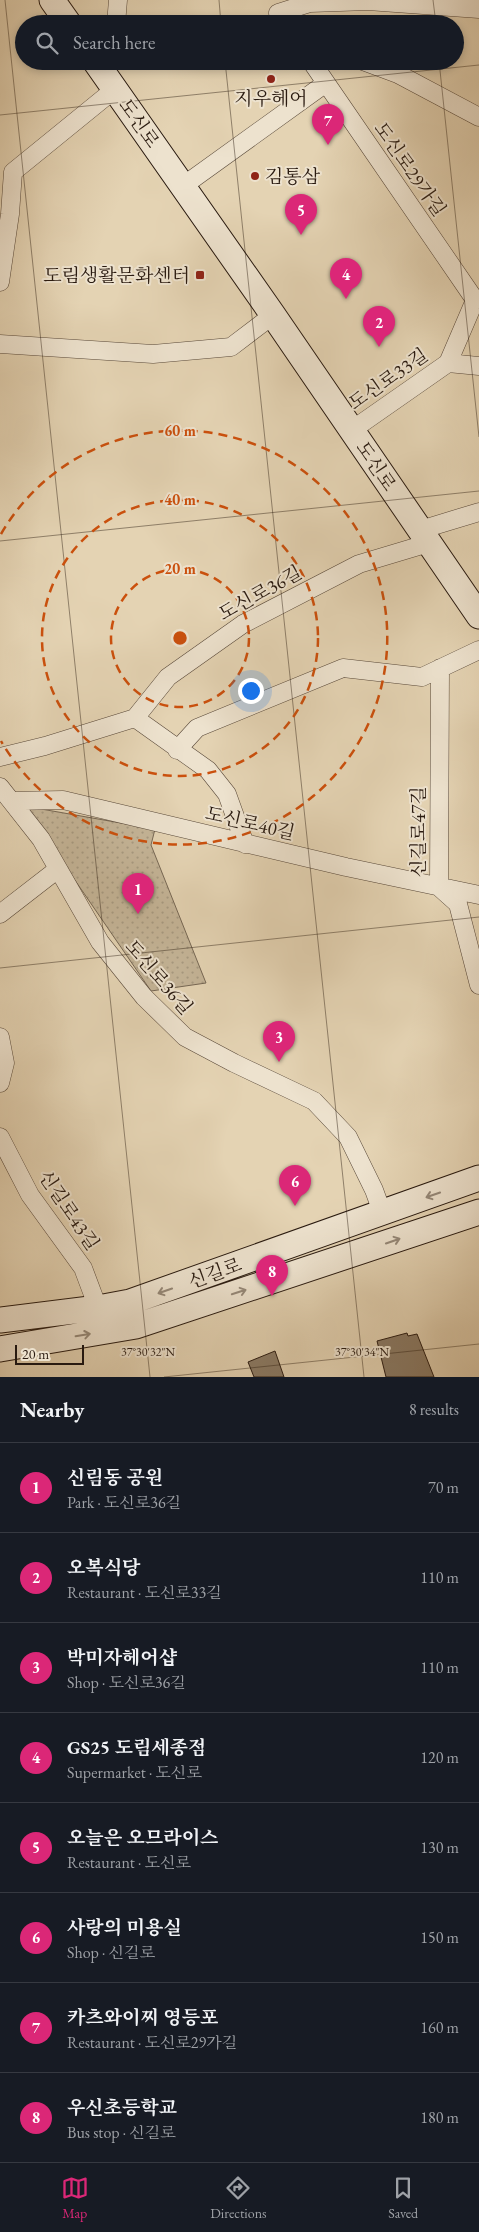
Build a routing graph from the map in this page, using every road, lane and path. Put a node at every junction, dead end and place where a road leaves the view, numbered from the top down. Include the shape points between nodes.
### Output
1 (52, 0) edge
2 (118, 0) edge
3 (479, 9) edge
4 (277, 12) edge
5 (63, 15) edge
6 (117, 15) edge
7 (101, 70) edge
8 (317, 70) edge
9 (387, 70) edge
10 (326, 83) junction
11 (115, 89) junction
12 (479, 117) edge
13 (6, 169) edge
14 (183, 186) junction
15 (0, 282) edge
16 (477, 300) edge
17 (274, 315) junction
18 (0, 344) edge
19 (448, 364) junction
20 (479, 366) edge
21 (352, 430) junction
22 (479, 512) edge
23 (425, 536) junction
24 (479, 616) edge
25 (479, 650) edge
26 (440, 668) junction
27 (135, 718) junction
28 (177, 750) junction
29 (0, 757) edge
30 (0, 787) edge
31 (11, 801) junction
32 (245, 844) junction
33 (58, 869) junction
34 (439, 887) junction
35 (479, 894) edge
36 (0, 914) edge
37 (479, 985) edge
38 (0, 1037) edge
39 (0, 1082) edge
40 (0, 1137) edge
41 (479, 1178) edge
42 (382, 1212) junction
43 (479, 1212) edge
44 (98, 1308) junction
45 (0, 1320) edge
46 (0, 1348) edge

1 - 5 main road
2 - 6 street
3 - 4 street via 368,1 310,3
7 - 11 main road, 도신로
8 - 10 street, 도신로29가길
9 - 12 street
10 - 14 street
10 - 16 street, 도신로29가길
11 - 13 street
11 - 14 main road, 도신로
13 - 15 street via 10,214
14 - 17 main road, 도신로
16 - 19 street, 도신로33길
17 - 18 street via 231,347 154,354
17 - 21 main road, 도신로
19 - 20 street, 도신로33길
19 - 21 street, 도신로33길
21 - 23 main road, 도신로
22 - 23 street, 도신로36길
23 - 24 main road, 도신로
23 - 27 street, 도신로36길 via 359,564 243,624 168,677
25 - 26 street
26 - 28 street via 422,677 343,668 197,728
26 - 34 street, 신길로47길
27 - 28 street
27 - 29 street
28 - 32 street via 208,770 228,794
30 - 31 street, 도신로36길
31 - 32 street, 도신로40길 via 63,800
31 - 33 street, 도신로36길 via 42,839
32 - 34 street, 도신로40길
33 - 36 street
33 - 42 street, 도신로36길 via 100,942 144,998 185,1037 314,1100 348,1137
34 - 35 street, 도신로40길
34 - 37 street, 신길로47길 via 458,904
38 - 39 street via 5,1063
40 - 44 street, 신길로43길 via 30,1196 83,1268
41 -> 42 main road, 신길로
42 -> 44 main road, 신길로 via 159,1293
46 -> 43 main road, 신길로 via 136,1326
44 - 45 main road, 신길로

